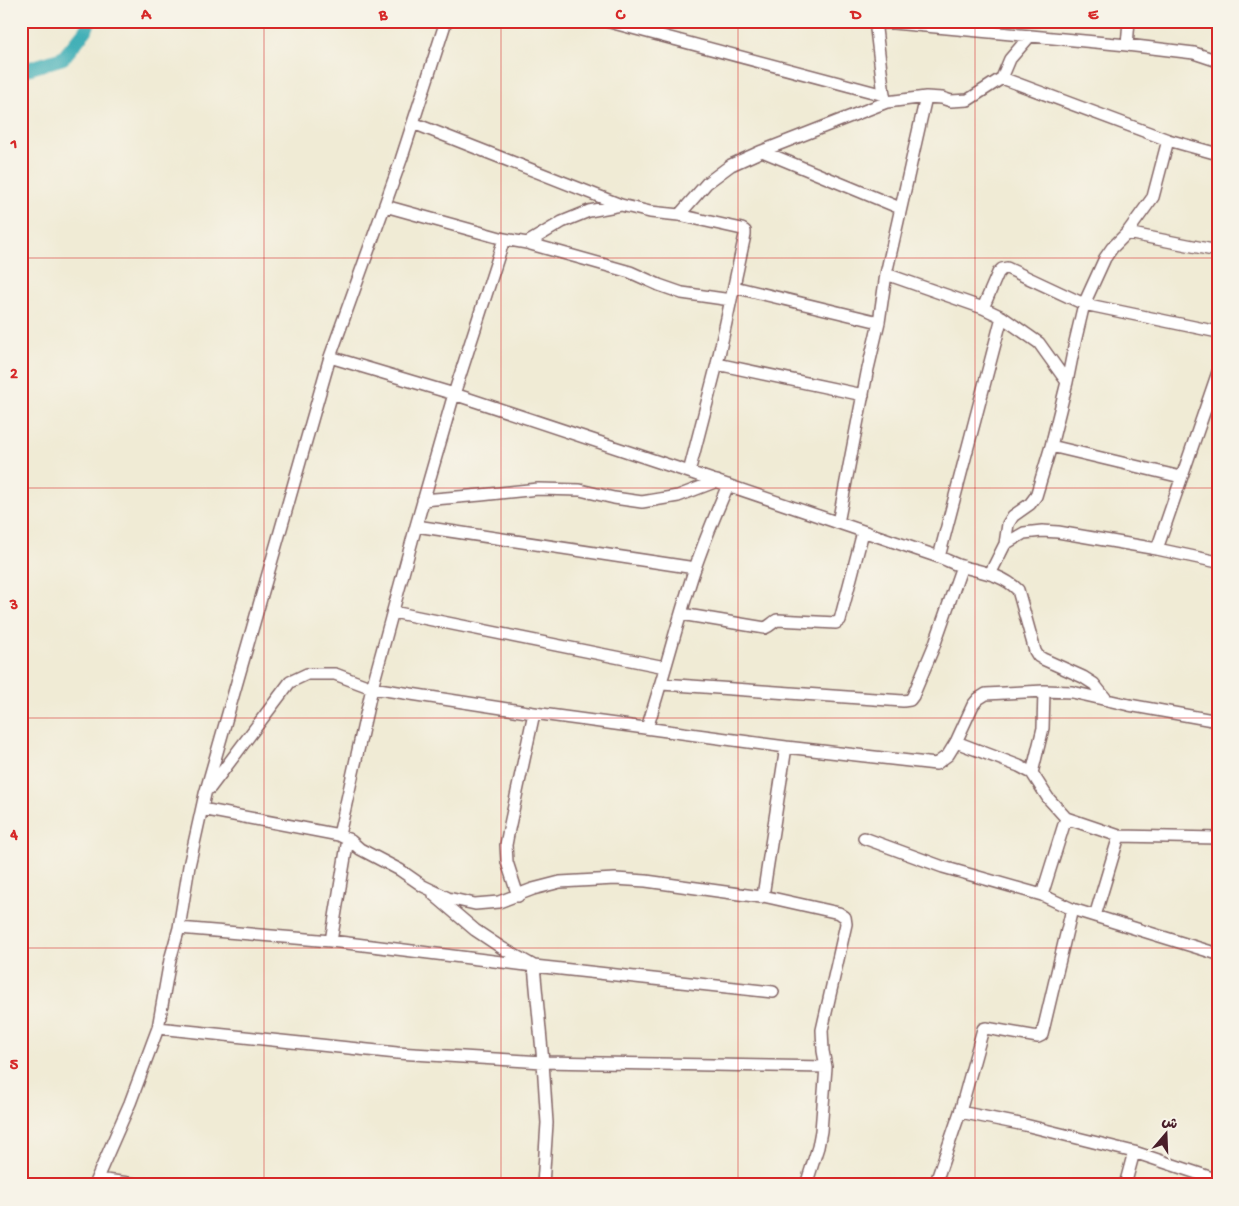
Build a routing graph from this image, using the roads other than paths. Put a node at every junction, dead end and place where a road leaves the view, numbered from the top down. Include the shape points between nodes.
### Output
1 (446, 21) edge
2 (606, 21) edge
3 (1129, 21) edge
4 (874, 22) edge
5 (1030, 36) junction
6 (1127, 45) junction
7 (1218, 61) edge
8 (1002, 78) junction
9 (926, 97) junction
10 (886, 99) junction
11 (413, 123) junction
12 (1168, 140) junction
13 (762, 151) junction
14 (1218, 154) edge
15 (621, 205) junction
16 (385, 206) junction
17 (900, 208) junction
18 (679, 215) junction
19 (1127, 233) junction
20 (504, 239) junction
21 (527, 243) junction
22 (1218, 251) edge
23 (886, 274) junction
24 (734, 287) junction
25 (731, 300) junction
26 (1084, 304) junction
27 (983, 308) junction
28 (1002, 318) junction
29 (879, 322) junction
30 (1218, 332) edge
31 (330, 357) junction
32 (717, 364) junction
33 (1218, 372) edge
34 (1067, 382) junction
35 (454, 394) junction
36 (862, 395) junction
37 (1051, 446) junction
38 (688, 472) junction
39 (1181, 477) junction
40 (722, 483) junction
41 (423, 500) junction
42 (838, 523) junction
43 (416, 526) junction
44 (864, 532) junction
45 (1005, 544) junction
46 (1156, 549) junction
47 (939, 557) junction
48 (1218, 562) edge
49 (962, 566) junction
50 (695, 568) junction
51 (990, 574) junction
52 (393, 612) junction
53 (681, 614) junction
54 (665, 667) junction
55 (662, 684) junction
56 (372, 688) junction
57 (1044, 691) junction
58 (1106, 699) junction
59 (534, 713) junction
60 (1218, 721) edge
61 (647, 728) junction
62 (956, 742) junction
63 (786, 747) junction
64 (1032, 773) junction
65 (206, 794) junction
66 (202, 809) junction
67 (1066, 818) junction
68 (1119, 836) junction
69 (344, 837) junction
70 (864, 838) dead end
71 (1218, 838) edge
72 (424, 886) junction
73 (1042, 895) junction
74 (518, 896) junction
75 (763, 896) junction
76 (1072, 909) junction
77 (1095, 916) junction
78 (179, 928) junction
79 (331, 941) junction
80 (1218, 954) edge
81 (534, 966) junction
82 (773, 992) dead end
83 (158, 1028) junction
84 (543, 1062) junction
85 (826, 1067) junction
86 (960, 1112) junction
87 (1134, 1152) junction
88 (1218, 1180) edge
89 (96, 1182) edge
90 (143, 1185) edge
91 (543, 1185) edge
92 (806, 1185) edge
93 (935, 1185) edge
94 (1125, 1185) edge

1 - 11 street
2 - 10 street
3 - 6 street
4 - 5 street
4 - 10 street
5 - 6 street
5 - 8 street via 1010,59
6 - 7 street via 1194,53
8 - 9 street via 968,100
8 - 12 street
9 - 10 street
9 - 17 street
10 - 13 street
11 - 15 street
11 - 16 street
12 - 14 street
12 - 19 street via 1153,198
13 - 17 street
13 - 18 street via 731,165 707,183
15 - 18 street
15 - 21 street via 589,211 562,222
16 - 20 street
16 - 31 street
17 - 23 street
18 - 24 street via 745,231
19 - 22 street
19 - 26 street via 1105,258
20 - 21 street
20 - 35 street
21 - 25 street via 630,272 682,292
23 - 27 street
23 - 29 street
24 - 25 street
24 - 29 street
25 - 32 street
26 - 27 street via 1007,268 998,273
26 - 30 street
26 - 34 street
27 - 28 street
28 - 34 street via 1039,343
28 - 47 street
29 - 36 street
31 - 35 street
31 - 65 street
32 - 36 street
32 - 38 street
33 - 39 street
34 - 37 street
35 - 38 street
35 - 41 street
36 - 42 street
37 - 39 street
37 - 45 street via 1036,496 1013,516 1008,524
38 - 40 street
39 - 46 street
40 - 41 street via 642,502 580,490 538,488
40 - 42 street
40 - 50 street
41 - 43 street
42 - 44 street
43 - 50 street
43 - 52 street
44 - 47 street
44 - 53 street via 840,620 836,623 777,620 765,628
45 - 46 street via 1024,533 1042,531
45 - 51 street
46 - 48 street
47 - 49 street
49 - 51 street
49 - 55 street via 934,646 910,700
50 - 53 street
51 - 58 street via 1011,583 1018,590 1038,656 1083,677 1094,684
52 - 54 street
52 - 56 street
53 - 54 street
54 - 55 street
55 - 61 street
56 - 59 street
56 - 65 street via 335,674 307,674 290,682
56 - 69 street
57 - 58 street via 1072,692
57 - 62 street via 986,694 973,705
57 - 64 street via 1044,728
58 - 60 street
59 - 61 street
59 - 74 street via 506,845 507,862
61 - 63 street
62 - 63 street via 948,755 936,764
62 - 64 street
63 - 75 street
64 - 67 street
65 - 66 street
66 - 69 street
66 - 78 street
67 - 68 street
67 - 73 street
68 - 71 street
68 - 77 street
69 - 72 street
69 - 79 street
70 - 73 street via 943,867
72 - 74 street via 448,898 475,904
72 - 81 street via 475,930
73 - 76 street
74 - 75 street via 560,882 615,879
75 - 85 street via 845,917 822,1030
76 - 77 street
76 - 86 street via 1042,1035 983,1030
77 - 80 street
78 - 79 street
78 - 83 street
79 - 81 street
81 - 82 street
81 - 84 street
83 - 84 street via 397,1053
83 - 89 street
84 - 85 street
84 - 91 street via 547,1123
85 - 92 street via 821,1131
86 - 87 street
86 - 93 street
87 - 88 street
87 - 94 street
89 - 90 street

